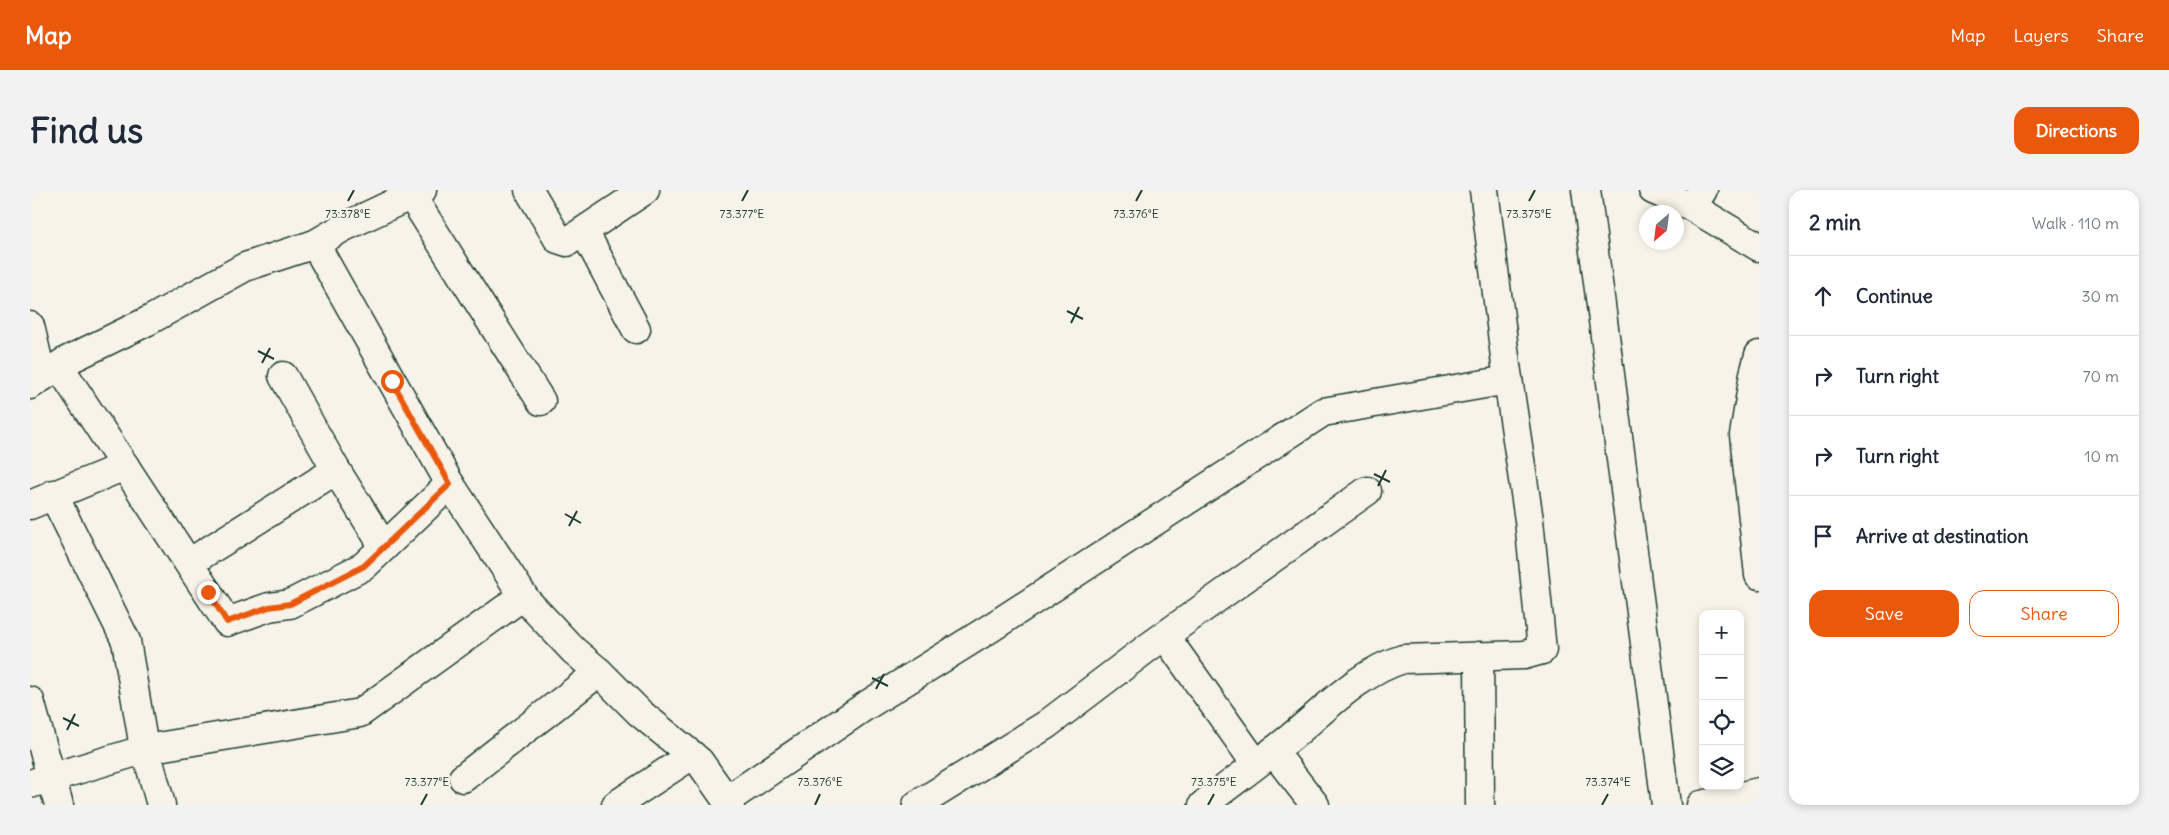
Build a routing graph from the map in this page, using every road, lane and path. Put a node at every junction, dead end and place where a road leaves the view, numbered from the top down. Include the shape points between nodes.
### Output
1 (529, 190) edge
2 (645, 190) edge
3 (1484, 190) edge
4 (1586, 190) edge
5 (1653, 190) edge
6 (416, 193) edge
7 (1698, 198) edge
8 (584, 231) junction
9 (315, 244) junction
10 (1759, 247) edge
11 (30, 326) edge
12 (636, 329) dead end
13 (1759, 355) edge
14 (40, 375) edge
15 (284, 376) dead end
16 (1508, 380) junction
17 (541, 401) dead end
18 (124, 466) junction
19 (336, 470) junction
20 (450, 484) junction
21 (1367, 491) dead end
22 (42, 500) edge
23 (384, 547) junction
24 (189, 563) junction
25 (1759, 574) edge
26 (523, 596) junction
27 (1165, 636) junction
28 (1479, 656) junction
29 (599, 672) junction
30 (30, 701) edge
31 (146, 749) junction
32 (692, 755) junction
33 (1265, 758) junction
34 (463, 778) dead end
35 (41, 781) edge
36 (1759, 792) edge
37 (729, 802) edge
38 (59, 805) edge
39 (160, 805) edge
40 (616, 805) edge
41 (917, 805) edge
42 (1203, 805) edge
43 (1315, 805) edge
44 (1480, 805) edge
45 (1666, 805) edge
46 (1701, 805) edge

1 - 8 main road via 558,239 567,242
2 - 8 main road
3 - 16 main road
4 - 45 main road
5 - 7 main road
6 - 9 main road
6 - 17 main road
7 - 10 main road
8 - 12 main road
9 - 14 main road via 245,268
9 - 20 main road
11 - 14 main road
13 - 25 main road via 1744,436
14 - 18 main road
15 - 19 main road
16 - 28 main road via 1529,520 1542,650 1524,655
16 - 37 main road via 1322,412 867,705
18 - 22 main road
18 - 24 main road
19 - 23 main road
19 - 24 main road
20 - 23 main road
20 - 26 main road
21 - 27 main road
22 - 31 main road via 126,641
23 - 24 main road via 364,566 315,593 290,604 269,607 227,622
26 - 29 main road via 573,650
26 - 31 main road via 360,713
27 - 33 main road
27 - 41 main road via 1046,725
28 - 33 main road via 1403,659 1385,665
28 - 44 main road
29 - 32 main road via 640,713
29 - 34 main road
30 - 35 main road
31 - 35 main road
31 - 39 main road
32 - 37 main road
32 - 40 main road
33 - 42 main road
33 - 43 main road
35 - 38 main road
36 - 46 main road

